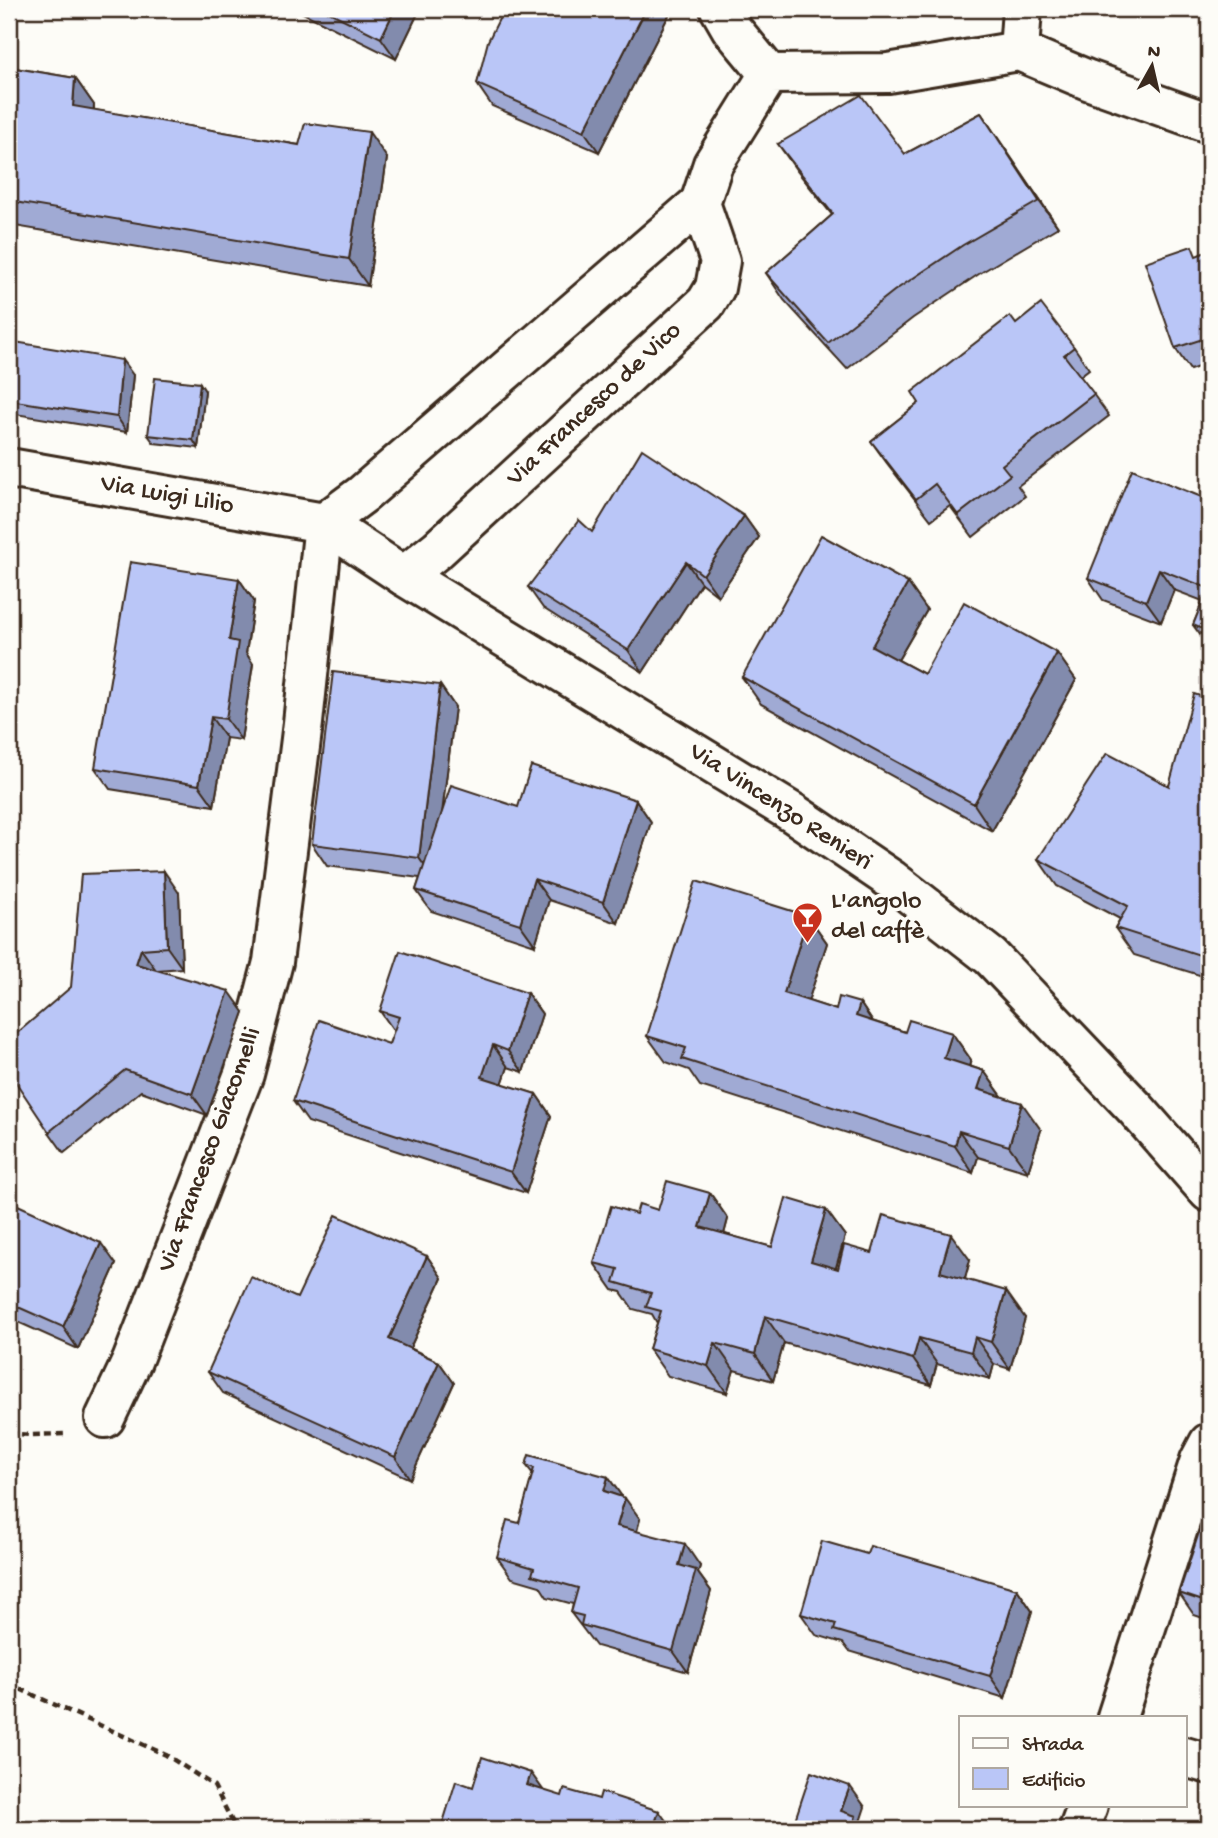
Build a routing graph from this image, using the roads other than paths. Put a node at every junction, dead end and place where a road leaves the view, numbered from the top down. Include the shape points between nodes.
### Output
1 (720, 9) edge
2 (1023, 9) edge
3 (1019, 51) junction
4 (769, 74) junction
5 (1209, 123) edge
6 (700, 203) junction
7 (9, 468) edge
8 (324, 523) junction
9 (404, 576) junction
10 (1209, 1192) edge
11 (105, 1418) road end
12 (1209, 1443) edge
13 (1116, 1716) edge
14 (1186, 1757) edge
15 (1209, 1764) edge
16 (1088, 1806) edge
17 (1080, 1829) edge

1 - 4 street
2 - 3 street
3 - 4 street via 888,72
3 - 5 street
4 - 6 street via 713,164
6 - 8 street
6 - 9 street, Via Francesco de Vico via 720,261 715,288 706,303
7 - 8 street, Via Luigi Lilio
8 - 9 street, Via Vincenzo Renieri
8 - 11 street, Via Francesco Giacomelli via 273,962 244,1074 137,1349
9 - 10 street, Via Vincenzo Renieri via 793,813 892,880 991,957
12 - 13 street
14 - 15 street
16 - 17 street

